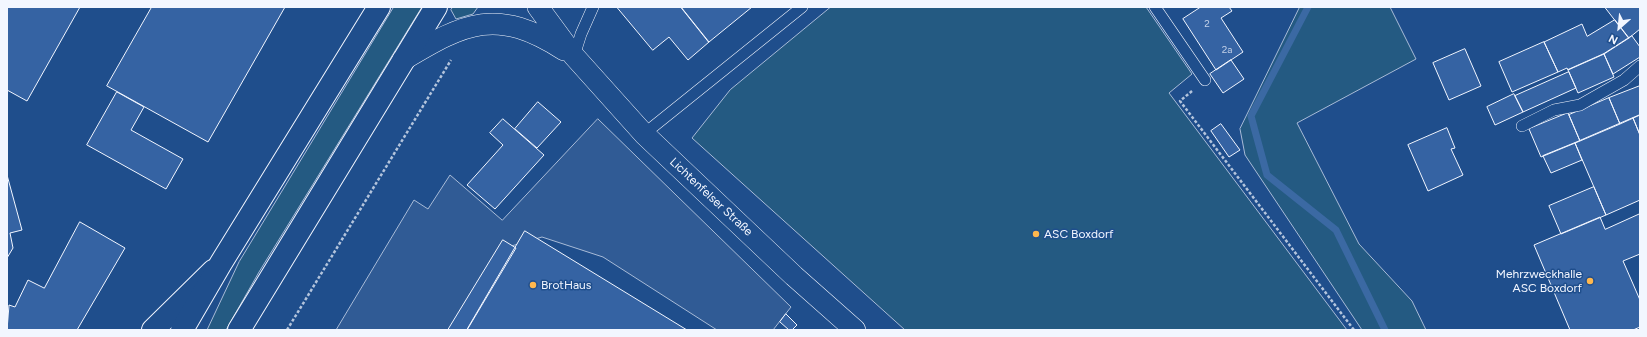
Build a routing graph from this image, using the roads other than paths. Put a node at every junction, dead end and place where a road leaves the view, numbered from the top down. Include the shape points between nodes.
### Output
1 (379, 7) edge
2 (436, 7) edge
3 (538, 7) edge
4 (593, 7) edge
5 (802, 7) edge
6 (1155, 7) edge
7 (574, 56) junction
8 (403, 60) junction
9 (1640, 66) edge
10 (1205, 80) road end
11 (1522, 126) dead end
12 (644, 134) junction
13 (221, 263) junction
14 (152, 330) edge
15 (182, 330) edge
16 (239, 330) edge
17 (855, 330) edge

1 - 13 main road
2 - 8 main road
3 - 7 street, Lichtenfelser Straße
4 - 7 lane
5 - 12 lane
6 - 10 lane
7 - 8 street, Lichtenfelser Straße via 543,37 520,27 496,24 473,25 456,31
7 - 12 street, Lichtenfelser Straße
8 - 16 main road
9 - 11 lane via 1624,80 1580,105 1554,110
12 - 17 street, Lichtenfelser Straße
13 - 14 main road
13 - 15 main road

